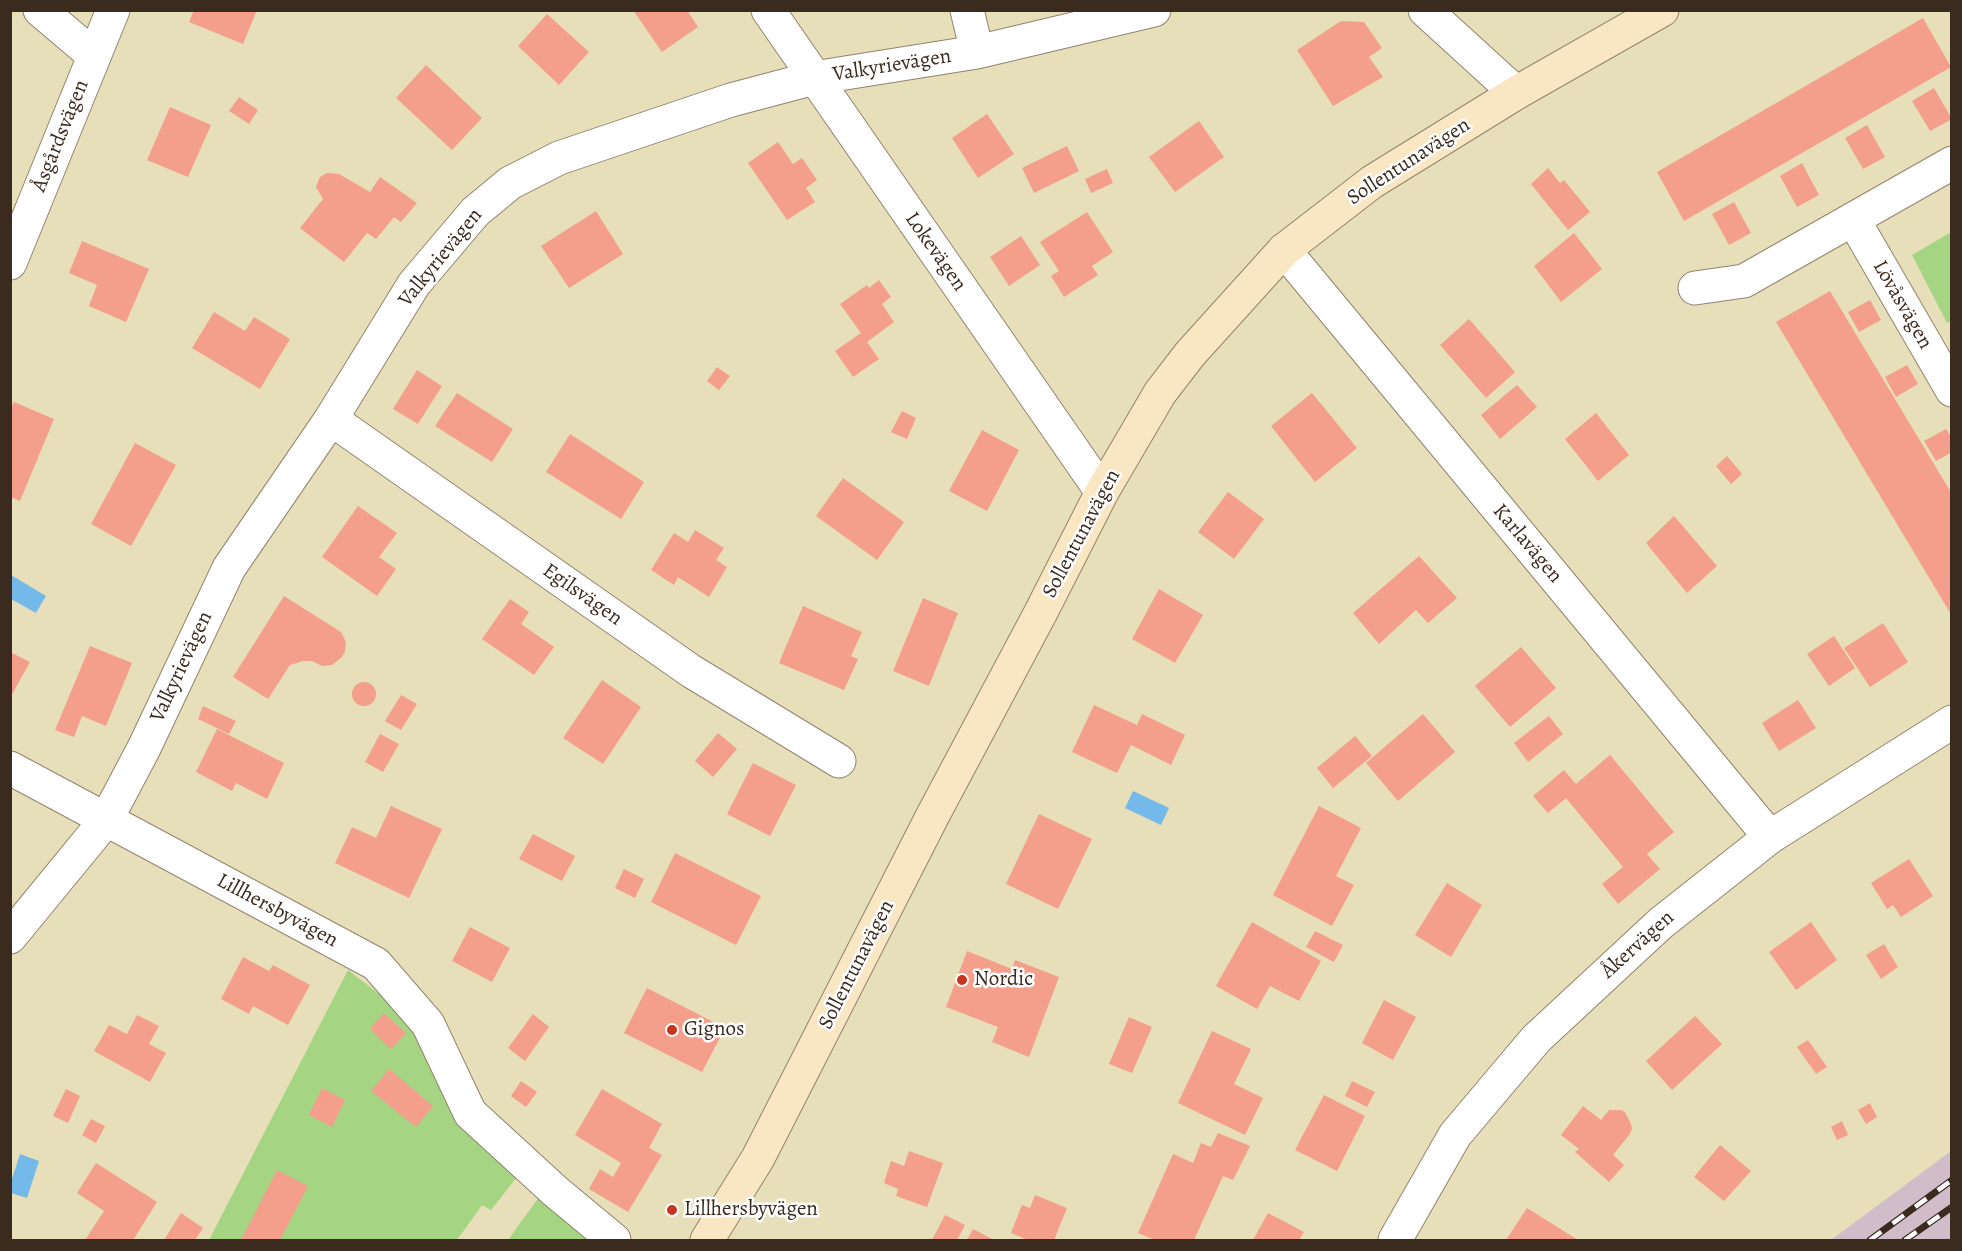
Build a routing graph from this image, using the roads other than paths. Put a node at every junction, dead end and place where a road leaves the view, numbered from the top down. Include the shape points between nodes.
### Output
1 (40, 10) edge
2 (112, 10) edge
3 (768, 10) edge
4 (967, 10) edge
5 (1154, 10) edge
6 (1425, 10) edge
7 (1662, 10) edge
8 (977, 52) junction
9 (93, 55) junction
10 (814, 78) junction
11 (1516, 93) junction
12 (1952, 163) edge
13 (1853, 219) junction
14 (1284, 250) junction
15 (10, 263) edge
16 (1695, 288) dead end
17 (1952, 390) edge
18 (331, 419) junction
19 (1102, 492) junction
20 (1952, 722) edge
21 (839, 761) dead end
22 (10, 768) edge
23 (106, 820) junction
24 (1770, 837) junction
25 (10, 937) edge
26 (614, 1240) edge
27 (707, 1240) edge
28 (1395, 1240) edge

1 - 9 street
2 - 9 street, Åsgårdsvägen
3 - 10 street, Lokevägen
4 - 8 street
5 - 8 street, Valkyrievägen
6 - 11 street
7 - 11 street, Sollentunavägen
8 - 10 street, Valkyrievägen
9 - 15 street, Åsgårdsvägen
10 - 18 street, Valkyrievägen via 612,139 559,158 510,183 475,212 414,284
10 - 19 street, Lokevägen
11 - 14 street, Sollentunavägen via 1372,182
12 - 13 street
13 - 16 street via 1744,281
13 - 17 street, Lövåsvägen
14 - 19 street, Sollentunavägen via 1160,393
14 - 24 street, Karlavägen
18 - 21 street, Egilsvägen via 692,671
18 - 23 street, Valkyrievägen via 229,568
19 - 27 street, Sollentunavägen via 758,1158
20 - 24 street, Åkervägen
22 - 23 street, Lillhersbyvägen
23 - 25 street, Valkyrievägen
23 - 26 street, Lillhersbyvägen via 376,964 428,1024 470,1113
24 - 28 street, Åkervägen via 1661,923 1536,1039 1455,1135

